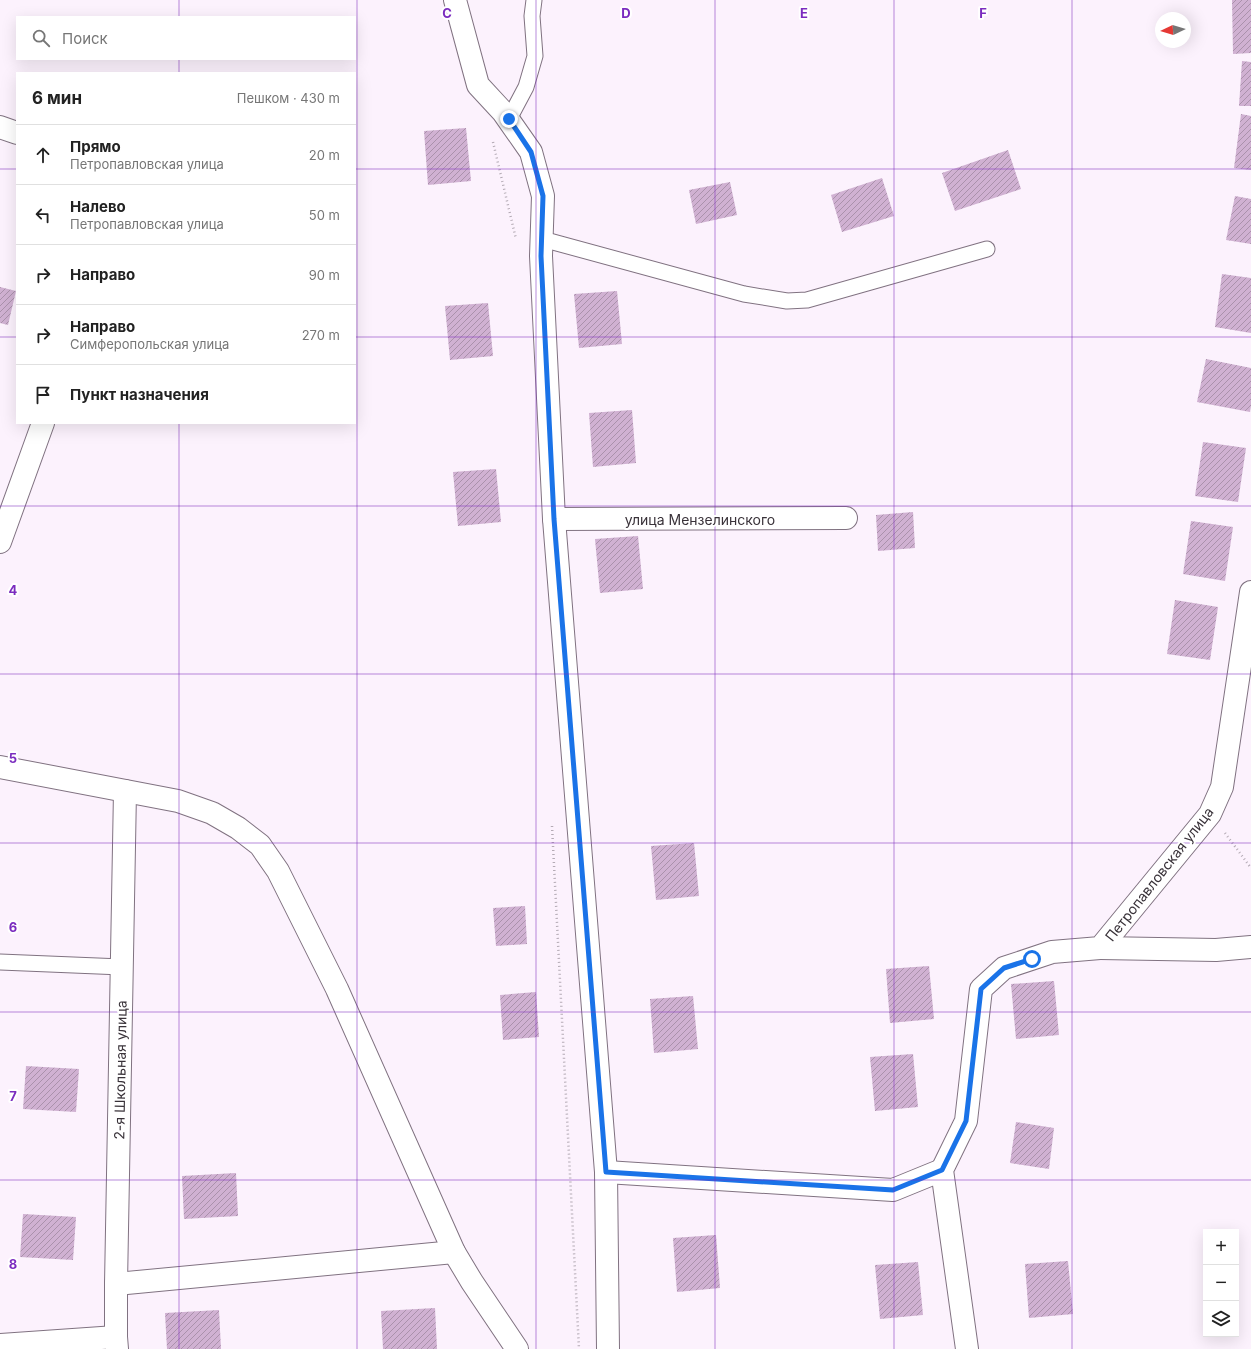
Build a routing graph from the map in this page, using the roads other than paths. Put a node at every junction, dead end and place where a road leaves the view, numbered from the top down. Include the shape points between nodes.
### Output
1 (455, 0) edge
2 (534, 0) edge
3 (509, 119) junction
4 (0, 127) edge
5 (16, 133) edge
6 (542, 239) junction
7 (987, 249) dead end
8 (43, 424) edge
9 (846, 518) dead end
10 (554, 519) junction
11 (0, 542) edge
12 (1251, 592) edge
13 (0, 766) edge
14 (126, 791) junction
15 (1251, 947) edge
16 (1100, 948) junction
17 (0, 962) edge
18 (122, 967) junction
19 (942, 1170) junction
20 (606, 1172) junction
21 (454, 1252) junction
22 (116, 1284) junction
23 (116, 1343) edge
24 (0, 1345) edge
25 (517, 1349) edge
26 (608, 1349) edge
27 (967, 1349) edge

1 - 3 street via 478,84
2 - 3 lane via 532,16 535,56 526,87
3 - 6 street via 531,152 535,166 543,196
4 - 5 street
6 - 7 lane via 744,294 787,301 807,300
6 - 10 street
8 - 11 street
9 - 10 street, улица Мензелинского
10 - 20 street
12 - 16 street, Петропавловская улица via 1222,787 1210,814
13 - 14 street
14 - 18 street, 2-я Школьная улица
14 - 21 street via 178,801 212,812 260,846 278,872 337,989
15 - 16 street via 1216,950
16 - 19 street, Петропавловская улица via 1052,952 1004,968 981,989 966,1121
17 - 18 lane
18 - 22 street, 2-я Школьная улица
19 - 20 street via 893,1190
19 - 27 street
20 - 26 street
21 - 22 street
21 - 25 street
22 - 23 street, 2-я Школьная улица
23 - 24 street

